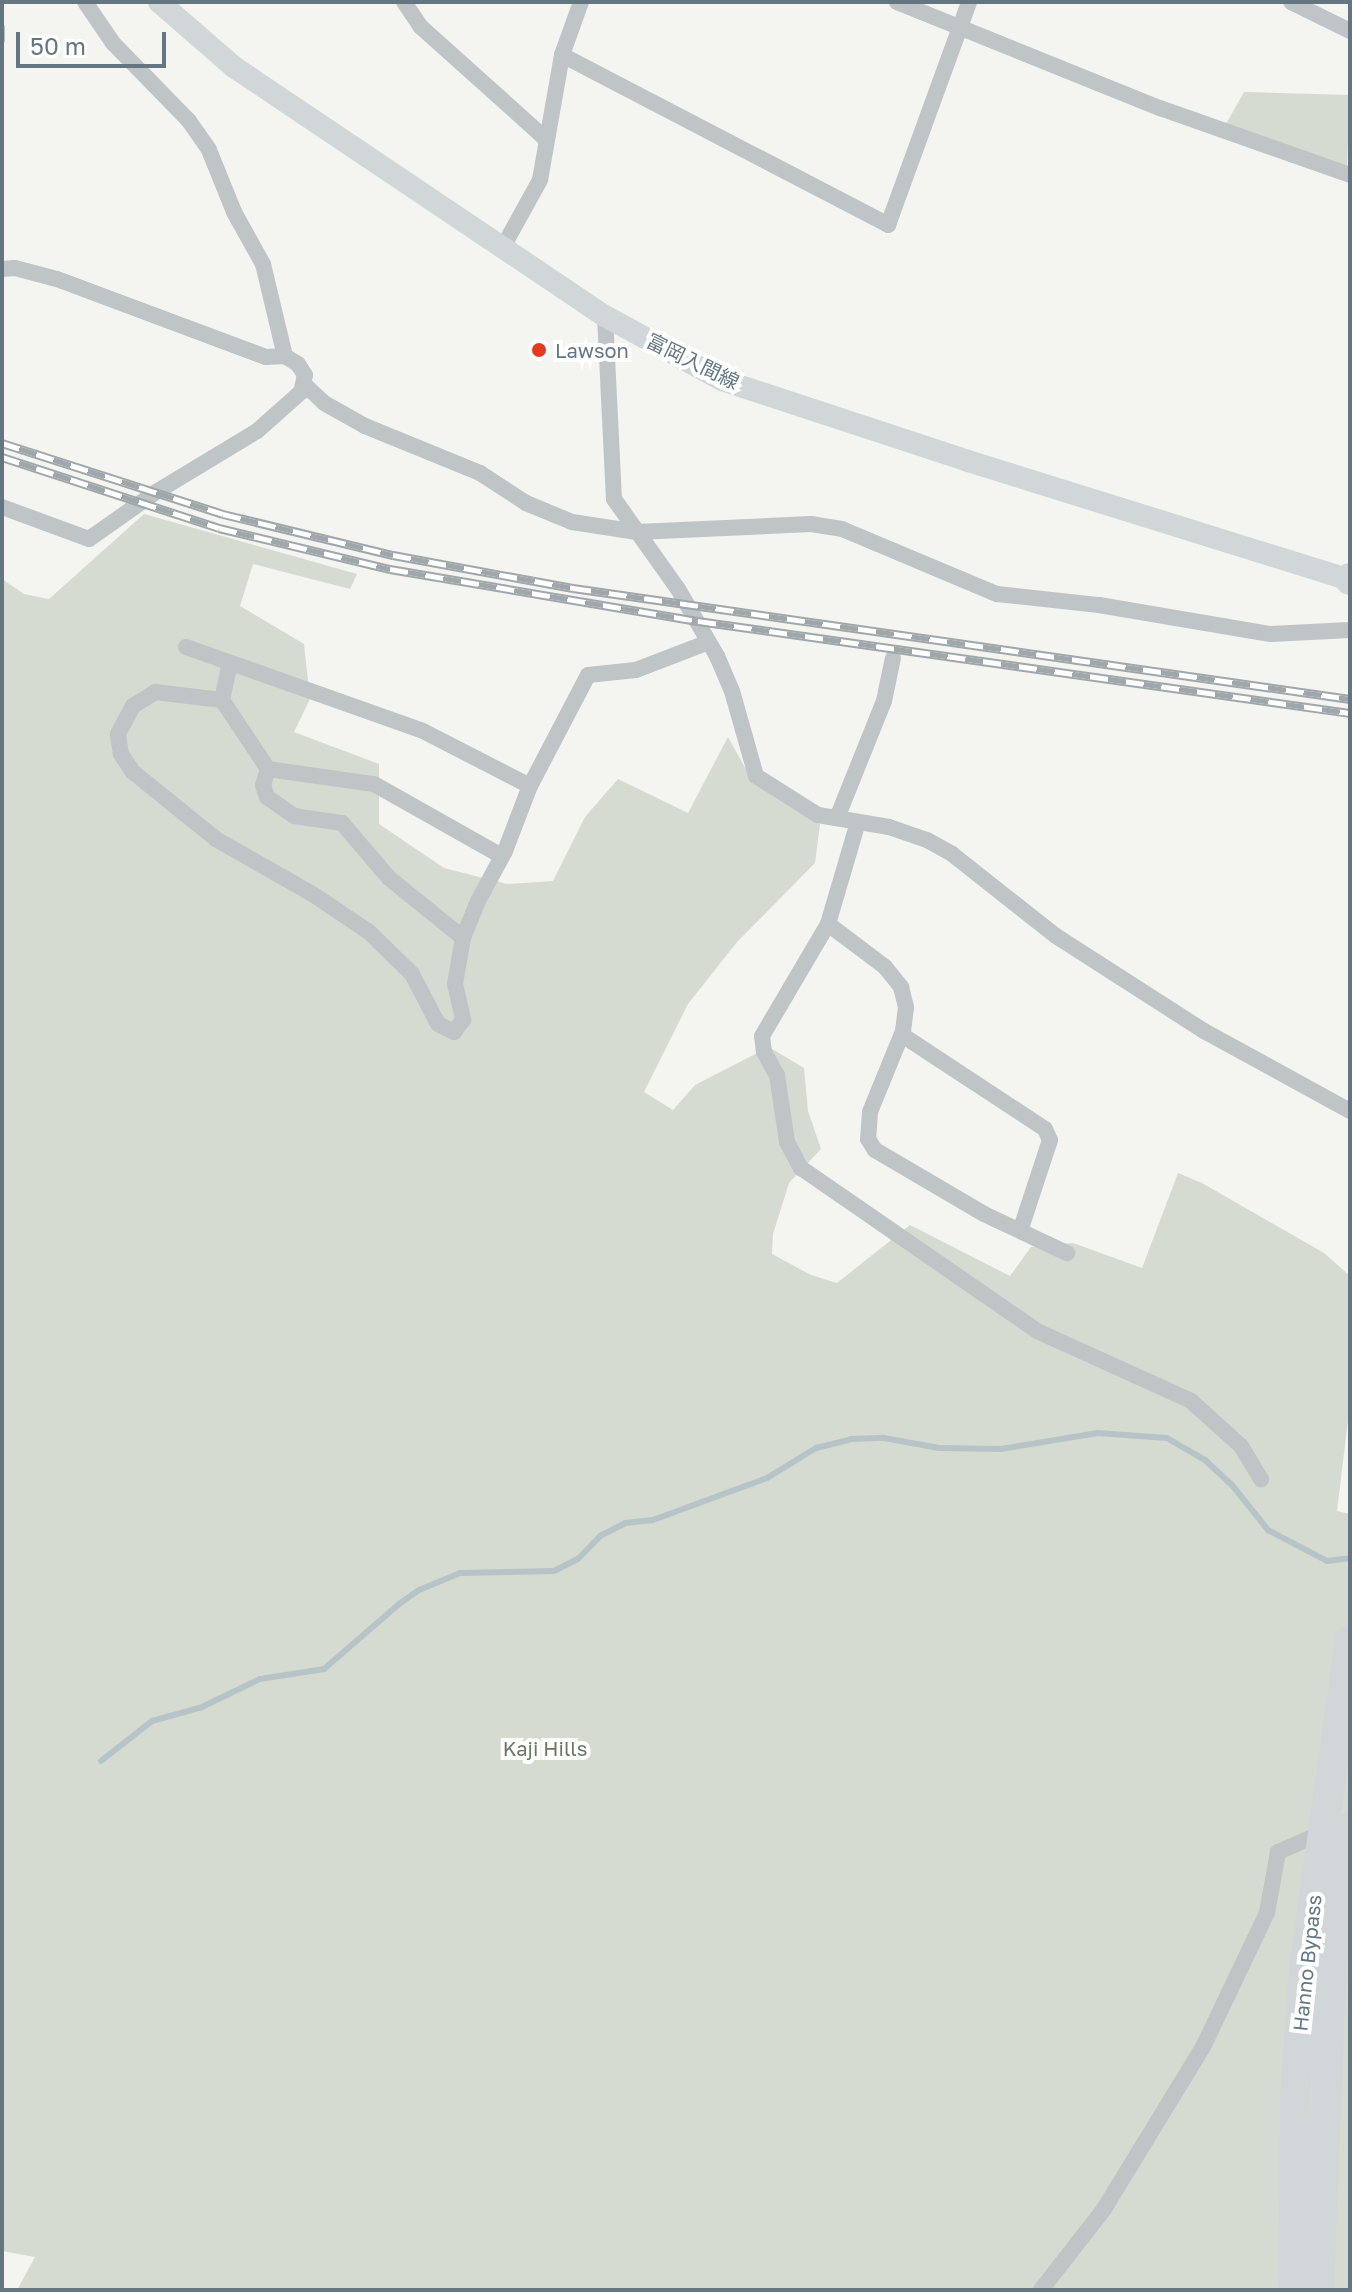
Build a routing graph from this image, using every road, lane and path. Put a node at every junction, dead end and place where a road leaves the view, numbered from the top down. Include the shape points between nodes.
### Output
1 (85, 2) edge
2 (159, 2) edge
3 (404, 2) edge
4 (581, 2) edge
5 (897, 2) edge
6 (969, 2) edge
7 (1291, 2) edge
8 (959, 29) junction
9 (1350, 31) edge
10 (562, 55) junction
11 (546, 139) junction
12 (1350, 175) edge
13 (503, 247) junction
14 (2, 269) edge
15 (605, 316) junction
16 (285, 356) junction
17 (305, 385) junction
18 (2, 507) edge
19 (637, 532) junction
20 (1350, 579) edge
21 (1350, 630) edge
22 (709, 642) junction
23 (186, 647) dead end
24 (893, 658) dead end
25 (230, 663) junction
26 (222, 700) junction
27 (268, 769) junction
28 (530, 786) junction
29 (837, 818) junction
30 (858, 822) junction
31 (502, 856) junction
32 (828, 924) junction
33 (463, 938) junction
34 (902, 1035) junction
35 (1350, 1111) edge
36 (1021, 1228) junction
37 (1067, 1253) dead end
38 (1261, 1479) dead end
39 (1350, 1639) edge
40 (1350, 1824) edge
41 (1041, 2290) edge
42 (1293, 2290) edge
43 (1319, 2290) edge

1 - 16 street via 113,43 189,121 209,150 263,264
2 - 13 main road, 富岡入間線 via 234,67
3 - 11 street via 421,27
4 - 10 street
5 - 8 street
6 - 8 street
7 - 9 street
8 - 10 street via 888,225
8 - 12 street
10 - 11 street
11 - 13 street via 540,180
13 - 15 main road, 富岡入間線
14 - 16 street via 57,279 266,357
15 - 19 street via 614,499
15 - 20 main road, 富岡入間線 via 722,380
16 - 17 street via 298,364
17 - 18 street via 257,431 89,539
17 - 19 street via 324,403 365,426 480,473 526,503 572,522
19 - 21 street via 811,524 842,529 997,594 1271,634
19 - 22 street
22 - 28 street via 636,670 588,675
22 - 29 street via 732,691 756,776 818,815
23 - 25 street
24 - 29 street via 884,701
25 - 26 street
25 - 28 street via 423,731
26 - 27 street
26 - 33 street via 155,692 139,700 118,734 126,764 216,839 369,932 412,974 438,1024 454,1032 463,1020 455,984
27 - 31 street via 374,784
27 - 33 street via 263,785 278,807 302,819 342,823 389,878
28 - 31 street
29 - 30 street
30 - 32 street
30 - 35 street via 902,831 952,854 1056,936 1204,1031
31 - 33 street
32 - 34 street via 885,967 901,987 906,1007
32 - 38 street via 762,1036 777,1075 787,1142 801,1168 1037,1331 1191,1401 1241,1446
34 - 36 street via 1045,1129 1050,1140
34 - 36 street via 870,1112 868,1139 875,1150 957,1198
36 - 37 street
39 - 42 highway, Hanno Bypass via 1304,1968 1295,2097
40 - 41 street via 1278,1852 1267,1913 1203,2047 1104,2209
40 - 43 highway, Hanno Bypass via 1331,1971

